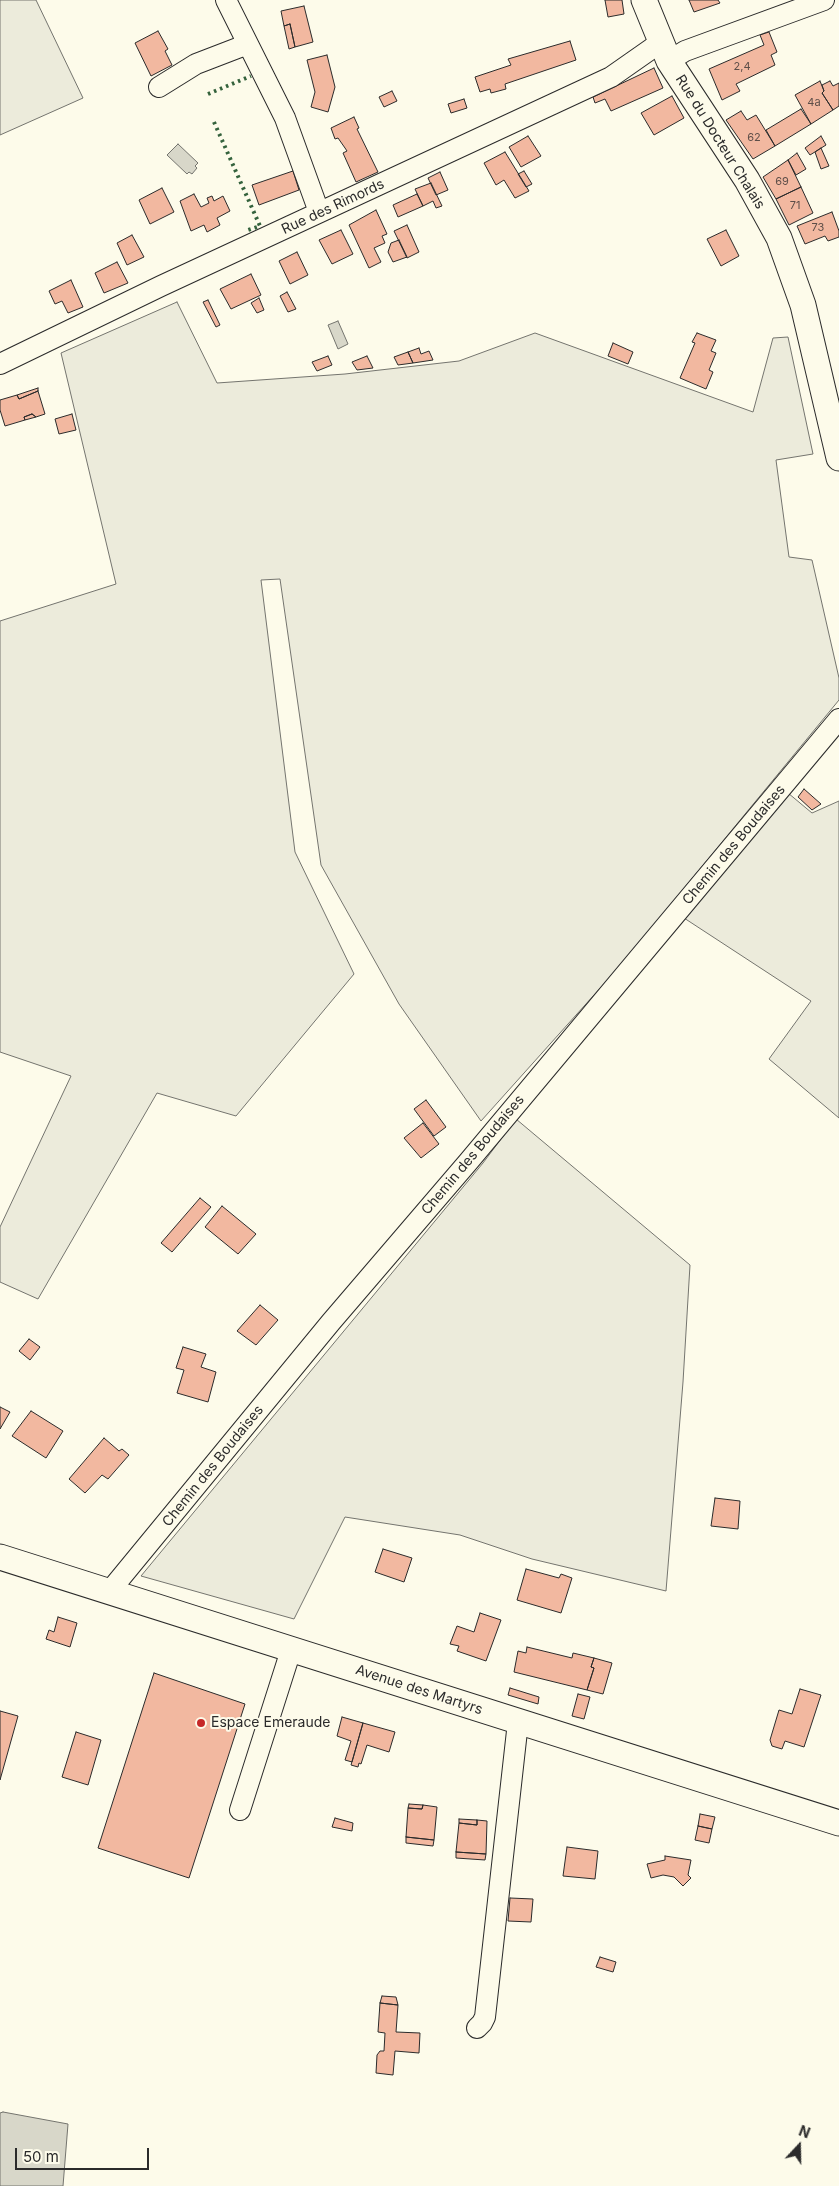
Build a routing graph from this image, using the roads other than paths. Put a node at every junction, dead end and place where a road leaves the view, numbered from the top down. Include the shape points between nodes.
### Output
1 (226, 0) edge
2 (644, 0) edge
3 (824, 0) edge
4 (248, 44) junction
5 (665, 52) junction
6 (159, 87) dead end
7 (319, 212) junction
8 (0, 364) edge
9 (839, 458) edge
10 (839, 720) edge
11 (0, 1558) edge
12 (109, 1592) junction
13 (291, 1650) junction
14 (518, 1722) junction
15 (240, 1810) dead end
16 (839, 1823) edge
17 (477, 2028) dead end

1 - 4 street
2 - 5 main road, Rue du Docteur Chalais
3 - 5 street, Rue des Rimords via 685,51
4 - 6 street via 196,64
4 - 7 street via 291,131
5 - 7 street, Rue des Rimords
5 - 9 main road, Rue du Docteur Chalais via 747,180 779,238 803,305
7 - 8 street, Rue des Rimords
10 - 12 street, Chemin des Boudaises via 331,1322
11 - 12 main road, Avenue des Martyrs
12 - 13 main road, Avenue des Martyrs
13 - 14 main road, Avenue des Martyrs
13 - 15 street
14 - 16 main road, Avenue des Martyrs
14 - 17 street via 485,2016

